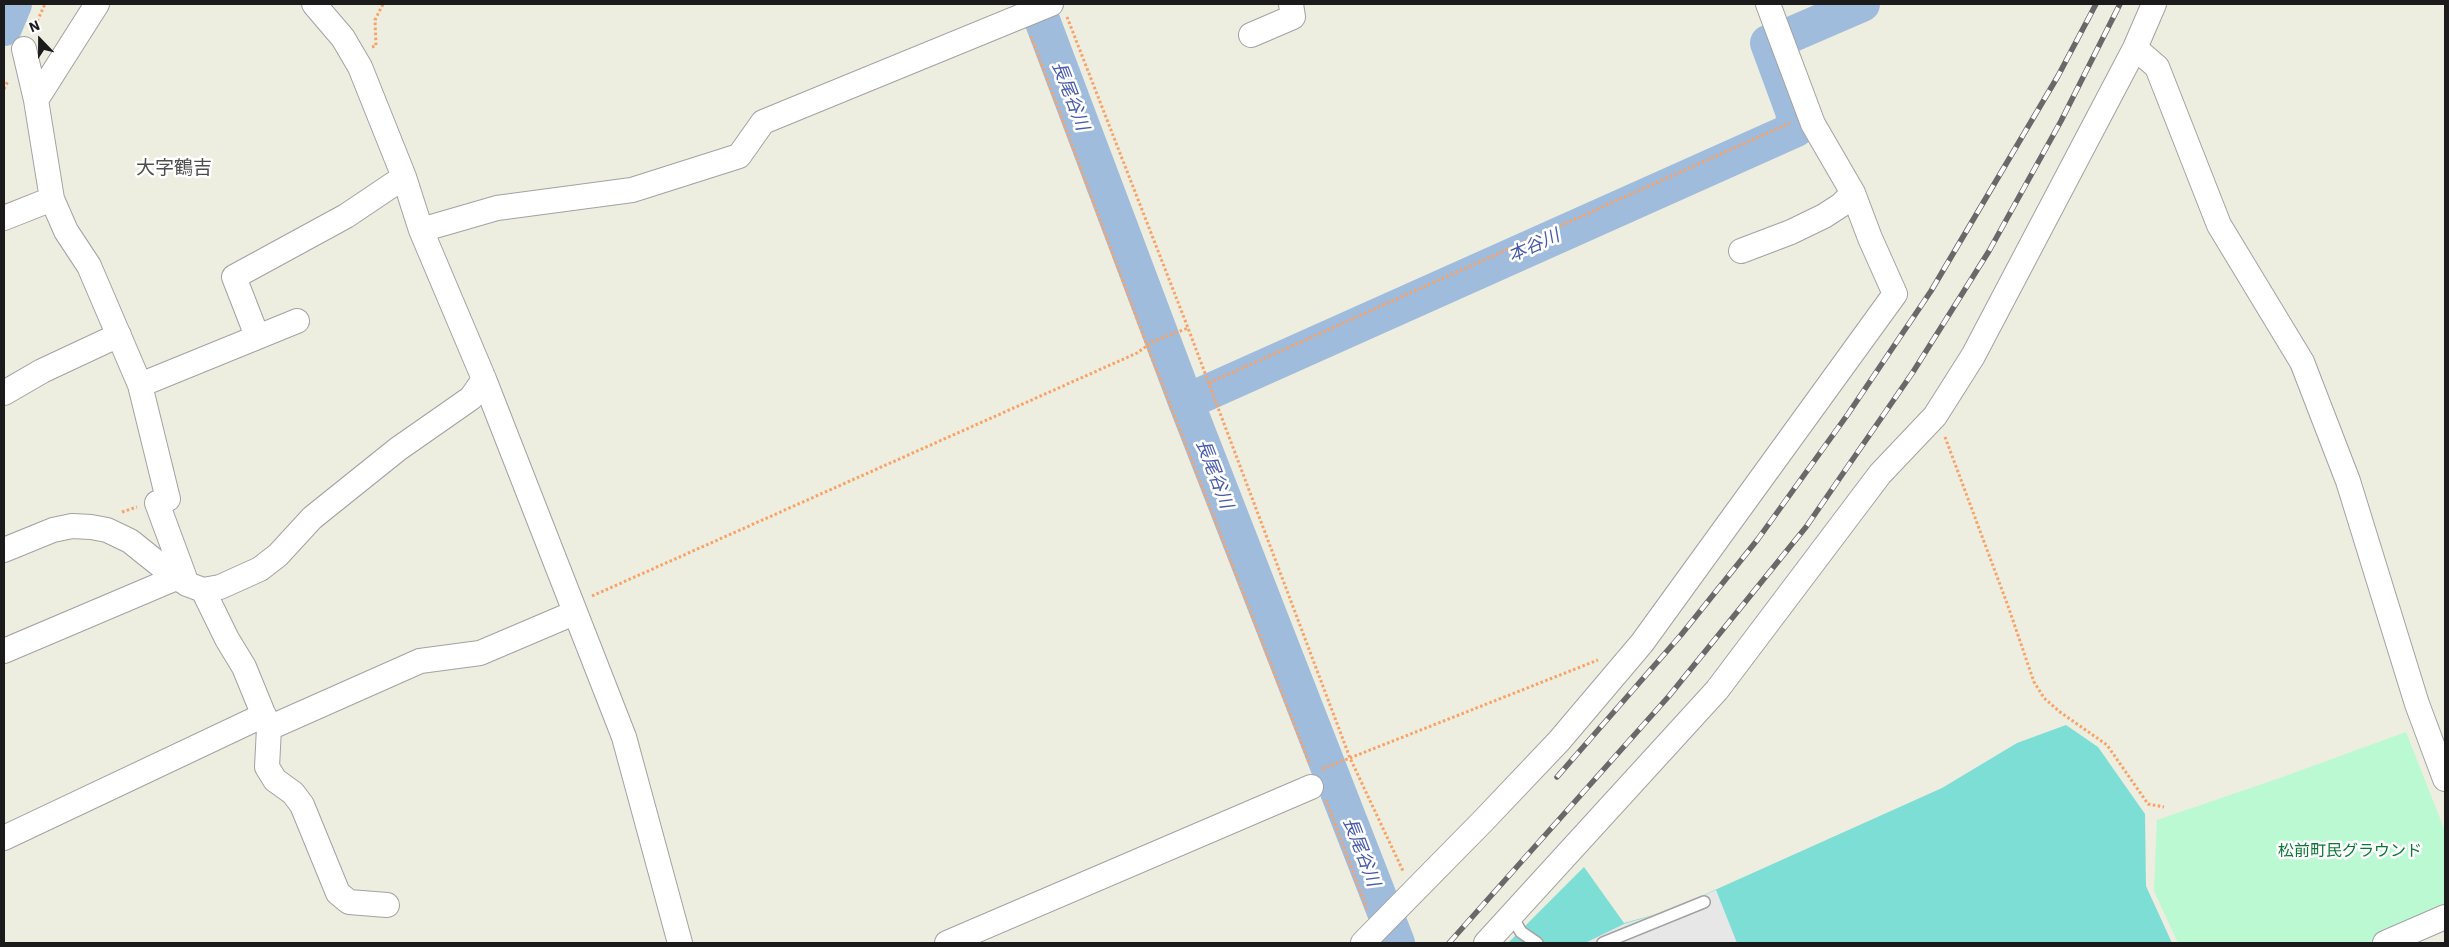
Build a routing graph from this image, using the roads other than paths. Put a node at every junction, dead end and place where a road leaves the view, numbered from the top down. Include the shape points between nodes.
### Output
1 (97, 4) edge
2 (314, 4) edge
3 (1291, 4) edge
4 (1768, 4) edge
5 (2154, 4) edge
6 (1058, 8) edge
7 (1251, 35) dead end
8 (24, 48) dead end
9 (2135, 48) junction
10 (36, 100) junction
11 (404, 177) junction
12 (1853, 193) junction
13 (52, 199) junction
14 (4, 218) edge
15 (421, 230) junction
16 (1741, 250) dead end
17 (297, 321) dead end
18 (119, 335) junction
19 (257, 336) junction
20 (484, 379) junction
21 (140, 385) junction
22 (4, 392) edge
23 (4, 550) edge
24 (189, 584) junction
25 (573, 609) junction
26 (4, 651) edge
27 (267, 721) junction
28 (2445, 779) edge
29 (1316, 781) road end
30 (4, 838) edge
31 (1704, 902) dead end
32 (387, 905) dead end
33 (1511, 915) junction
34 (2445, 917) edge
35 (1372, 933) edge
36 (680, 943) edge
37 (947, 943) edge
38 (1486, 943) edge
39 (1536, 943) edge
40 (1602, 943) edge
41 (2385, 943) edge

1 - 10 street
2 - 11 street via 344,38 360,67
3 - 7 street via 1293,17
4 - 12 street via 1810,115
5 - 9 street
6 - 15 street via 1026,14 763,122 739,156 632,190 497,208
8 - 10 street
9 - 28 street via 2157,67 2219,225 2302,362 2348,481 2417,704
9 - 33 street via 1973,356 1935,416 1880,474 1717,690
10 - 13 street
11 - 15 street
11 - 19 street via 346,216 234,277
12 - 16 street via 1824,216
12 - 35 street via 1895,294 1642,643 1559,741
13 - 14 street
13 - 18 street via 66,231 89,266
15 - 20 street
17 - 19 street
18 - 21 street
18 - 22 street
19 - 21 street
20 - 24 street via 471,398 398,449 320,513 260,569 220,587
20 - 25 street
21 - 24 street via 168,499 157,503
23 - 24 street via 53,530 72,526 107,530 130,541
24 - 26 street
24 - 27 street via 244,666
25 - 27 street via 480,653 420,661
25 - 36 street via 624,737
27 - 30 street
27 - 32 street via 268,767 275,780 293,793 302,805 338,893 349,902
29 - 37 street
31 - 40 lane
33 - 38 street
33 - 39 lane via 1521,932
34 - 41 street

